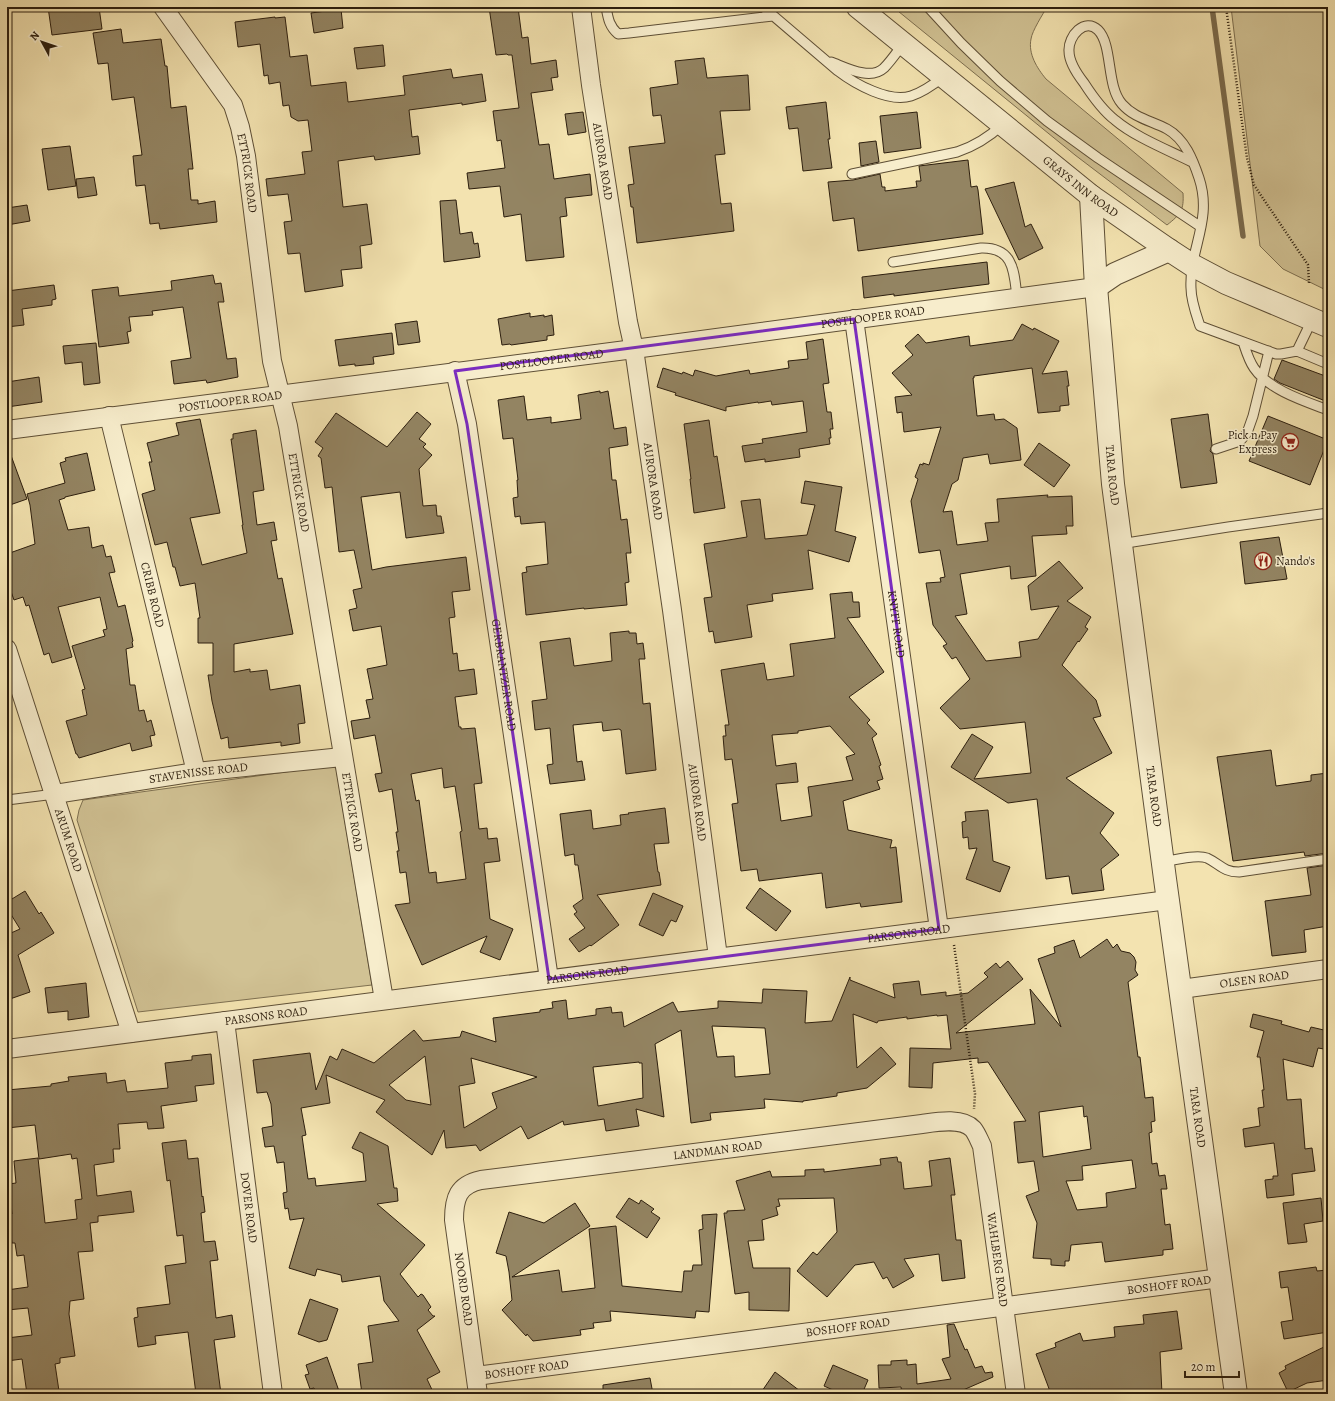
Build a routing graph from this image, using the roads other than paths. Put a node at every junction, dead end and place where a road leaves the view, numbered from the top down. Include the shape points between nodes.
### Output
1 (163, 7) edge
2 (581, 7) edge
3 (606, 7) edge
4 (763, 7) edge
5 (858, 7) edge
6 (928, 7) edge
7 (773, 16) junction
8 (903, 44) junction
9 (826, 60) junction
10 (943, 77) junction
11 (1002, 125) junction
12 (1192, 162) junction
13 (852, 174) dead end
14 (1091, 196) junction
15 (1201, 227) junction
16 (1169, 250) junction
17 (894, 262) dead end
18 (1192, 265) junction
19 (1096, 287) junction
20 (1017, 297) junction
21 (854, 319) junction
22 (1320, 323) edge
23 (1243, 342) junction
24 (634, 349) junction
25 (1269, 351) junction
26 (1297, 352) junction
27 (1328, 364) edge
28 (455, 371) junction
29 (1262, 377) junction
30 (281, 395) junction
31 (1328, 410) edge
32 (109, 416) junction
33 (7, 430) edge
34 (1216, 449) dead end
35 (1328, 513) edge
36 (1120, 544) junction
37 (7, 649) edge
38 (342, 757) junction
39 (196, 772) junction
40 (55, 794) junction
41 (7, 800) edge
42 (1328, 859) edge
43 (1163, 862) junction
44 (1168, 900) junction
45 (945, 929) junction
46 (718, 957) junction
47 (1328, 969) edge
48 (549, 979) junction
49 (1181, 989) junction
50 (384, 1000) junction
51 (225, 1021) junction
52 (131, 1033) junction
53 (7, 1048) edge
54 (972, 1127) joint
55 (463, 1187) joint
56 (1220, 1278) junction
57 (1004, 1307) junction
58 (476, 1376) junction
59 (272, 1394) edge
60 (478, 1394) edge
61 (1016, 1394) edge
62 (1236, 1394) edge

1 - 30 street, ETTRICK ROAD via 233,105 240,127 246,156 272,361
2 - 24 street, AURORA ROAD via 604,169
3 - 7 lane via 612,29 618,34
4 - 7 lane
5 - 8 street, GRAYS INN ROAD
6 - 15 lane via 983,65 1047,121
7 - 9 lane
8 - 9 lane via 877,73 858,72
8 - 10 street, GRAYS INN ROAD
9 - 10 lane via 851,80 898,98 928,88
10 - 11 street, GRAYS INN ROAD
11 - 13 lane via 985,140 963,150
11 - 14 street, GRAYS INN ROAD
12 - 12 lane via 1127,129 1102,107 1080,78 1070,57 1069,44 1077,30 1089,27 1099,31 1106,47 1116,91 1122,103 1133,114 1176,136 1185,144
12 - 15 lane via 1204,195
14 - 16 street, GRAYS INN ROAD
14 - 19 street, TARA ROAD
15 - 18 lane
16 - 18 street, GRAYS INN ROAD
16 - 19 street via 1115,274
17 - 20 lane via 981,248 994,249 1010,262
18 - 22 street, GRAYS INN ROAD via 1226,283
18 - 23 lane via 1192,302 1200,326
19 - 20 street, POSTLOOPER ROAD
19 - 36 street, TARA ROAD
20 - 21 street, POSTLOOPER ROAD
21 - 24 street, POSTLOOPER ROAD
21 - 45 street, KNYFF ROAD
22 - 26 lane
23 - 25 lane
23 - 29 lane via 1253,367
24 - 28 street, POSTLOOPER ROAD
24 - 46 street, AURORA ROAD
25 - 26 lane via 1281,354
25 - 29 lane
26 - 27 lane
28 - 30 street, POSTLOOPER ROAD
28 - 48 street, GERBRANTZER ROAD via 469,440
29 - 31 lane via 1299,399
29 - 34 lane via 1245,437 1240,442
30 - 32 street, POSTLOOPER ROAD
30 - 38 street, ETTRICK ROAD
32 - 33 street, POSTLOOPER ROAD
32 - 39 street, CRIBB ROAD
35 - 36 lane
36 - 43 street, TARA ROAD
37 - 40 street, ARUM ROAD
38 - 39 street, STAVENISSE ROAD
38 - 50 street, ETTRICK ROAD
39 - 40 street, STAVENISSE ROAD
40 - 41 lane
40 - 52 street, ARUM ROAD
42 - 43 lane via 1239,872 1230,872 1201,857
43 - 44 street, TARA ROAD
44 - 45 street, PARSONS ROAD
44 - 49 street, TARA ROAD
45 - 46 street, PARSONS ROAD
46 - 48 street, PARSONS ROAD
47 - 49 street, OLSEN ROAD
48 - 50 street, PARSONS ROAD
49 - 56 street, TARA ROAD
50 - 51 street, PARSONS ROAD
51 - 52 street, PARSONS ROAD
51 - 59 street, DOVER ROAD
52 - 53 street, PARSONS ROAD
54 - 55 street, LANDMAN ROAD via 954,1122 929,1123 481,1180 470,1182
54 - 57 street, WAHLBERG ROAD via 982,1146
55 - 58 street, NOORD ROAD via 455,1202 454,1220
56 - 57 street, BOSHOFF ROAD
56 - 62 street, TARA ROAD
57 - 58 street, BOSHOFF ROAD
57 - 61 street, WAHLBERG ROAD
58 - 60 street, NOORD ROAD

